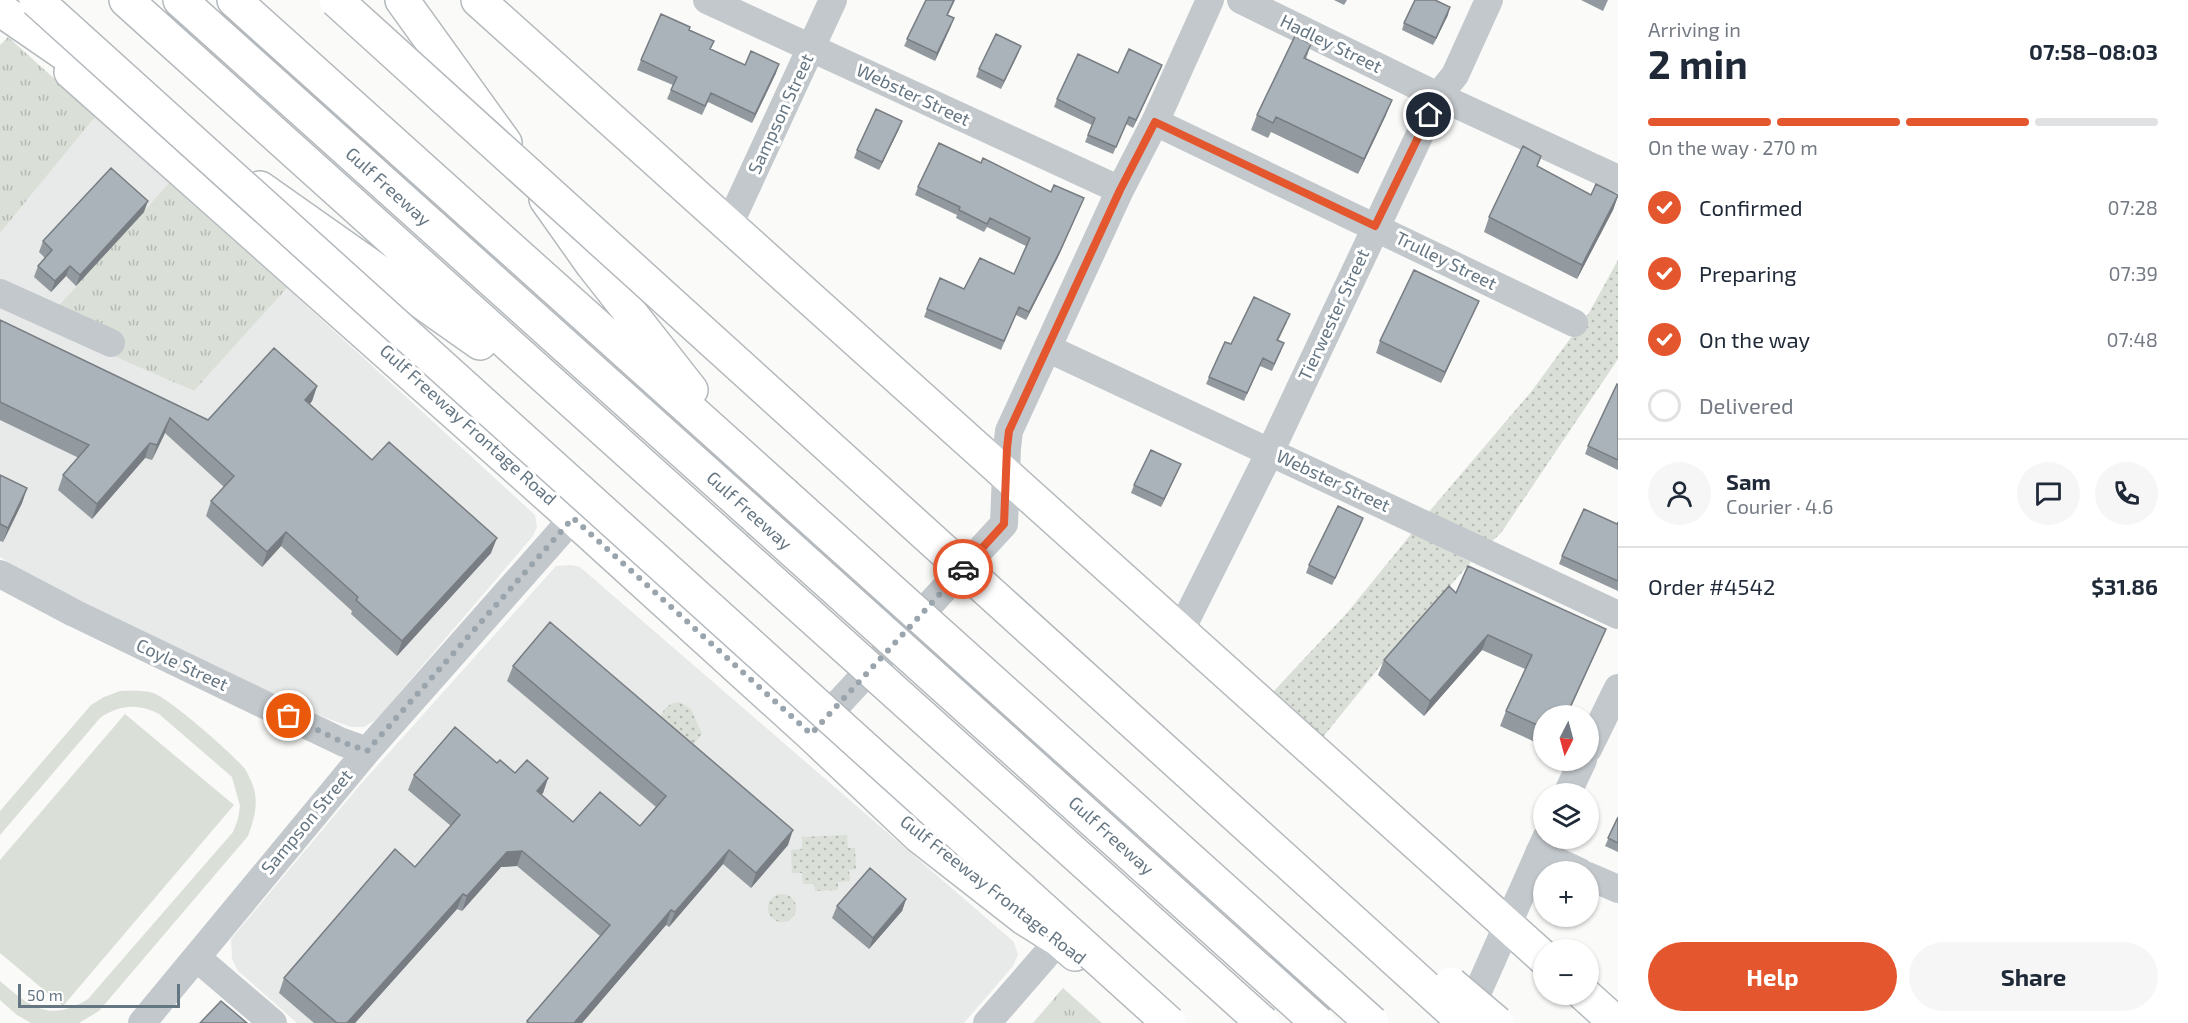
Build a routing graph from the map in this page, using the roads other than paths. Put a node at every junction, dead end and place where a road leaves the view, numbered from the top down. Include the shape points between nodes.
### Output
1 (36, 0) edge
2 (126, 0) edge
3 (180, 0) edge
4 (234, 0) edge
5 (336, 0) edge
6 (402, 0) edge
7 (478, 0) edge
8 (707, 0) edge
9 (833, 0) edge
10 (1210, 0) edge
11 (1241, 0) edge
12 (1489, 0) edge
13 (1, 9) edge
14 (812, 48) junction
15 (1438, 96) junction
16 (1155, 122) junction
17 (1618, 179) edge
18 (1120, 190) junction
19 (1375, 226) junction
20 (728, 227) junction
21 (0, 293) edge
22 (1574, 323) dead end
23 (111, 344) dead end
24 (1047, 348) junction
25 (614, 440) junction
26 (1270, 452) junction
27 (745, 460) junction
28 (1006, 474) junction
29 (573, 518) junction
30 (0, 574) edge
31 (1618, 615) edge
32 (1180, 632) junction
33 (1072, 668) junction
34 (1618, 688) edge
35 (1599, 727) edge
36 (811, 734) junction
37 (367, 751) junction
38 (1541, 849) edge
39 (1546, 849) edge
40 (1564, 861) edge
41 (1599, 881) edge
42 (1618, 889) edge
43 (1507, 925) junction
44 (1059, 940) junction
45 (1533, 948) edge
46 (197, 958) junction
47 (1596, 1005) edge
48 (142, 1023) edge
49 (273, 1023) edge
50 (987, 1023) edge
51 (1158, 1023) edge
52 (1169, 1023) edge
53 (1263, 1023) edge
54 (1318, 1023) edge
55 (1372, 1023) edge
56 (1464, 1023) edge
57 (1497, 1023) edge
58 (1616, 1023) edge

1 - 52 main road, bridge
2 - 25 main road, Gulf Freeway
3 - 54 main road, Gulf Freeway, bridge
4 - 27 main road, Gulf Freeway
5 - 33 main road, bridge
6 - 27 main road via 592,264
7 - 20 main road
8 - 14 street, Webster Street
9 - 14 street, Sampson Street
10 - 16 street
11 - 15 street, Hadley Street
12 - 15 street, Tierwester Street via 1455,75
13 - 25 main road via 333,238
13 - 29 main road, Gulf Freeway Frontage Road
14 - 18 street, Webster Street
14 - 20 street, Sampson Street
15 - 17 street, Hadley Street
15 - 19 street, Tierwester Street
16 - 18 street
16 - 19 street, Trulley Street
18 - 24 street
19 - 22 street, Trulley Street
19 - 26 street, Tierwester Street
20 - 28 main road
21 - 23 street
24 - 26 street, Webster Street
24 - 28 street via 1009,431
25 - 53 main road, Gulf Freeway, bridge
26 - 31 street, Webster Street
26 - 32 street, Tierwester Street
27 - 55 main road, Gulf Freeway, bridge
28 - 32 main road
28 - 36 street via 1004,524
29 - 36 main road, Gulf Freeway Frontage Road
29 - 37 street, Sampson Street
30 - 37 street, Coyle Street via 83,618
32 - 43 main road
33 - 56 main road, bridge
33 - 57 main road, bridge
34 - 35 street
36 - 44 main road, Gulf Freeway Frontage Road via 919,836 1024,918
37 - 46 street, Sampson Street
38 - 43 street
39 - 40 street
41 - 42 street
43 - 45 main road
43 - 56 street
44 - 50 street
44 - 51 main road, Gulf Freeway Frontage Road
46 - 48 street, Sampson Street
46 - 49 street
47 - 58 main road

